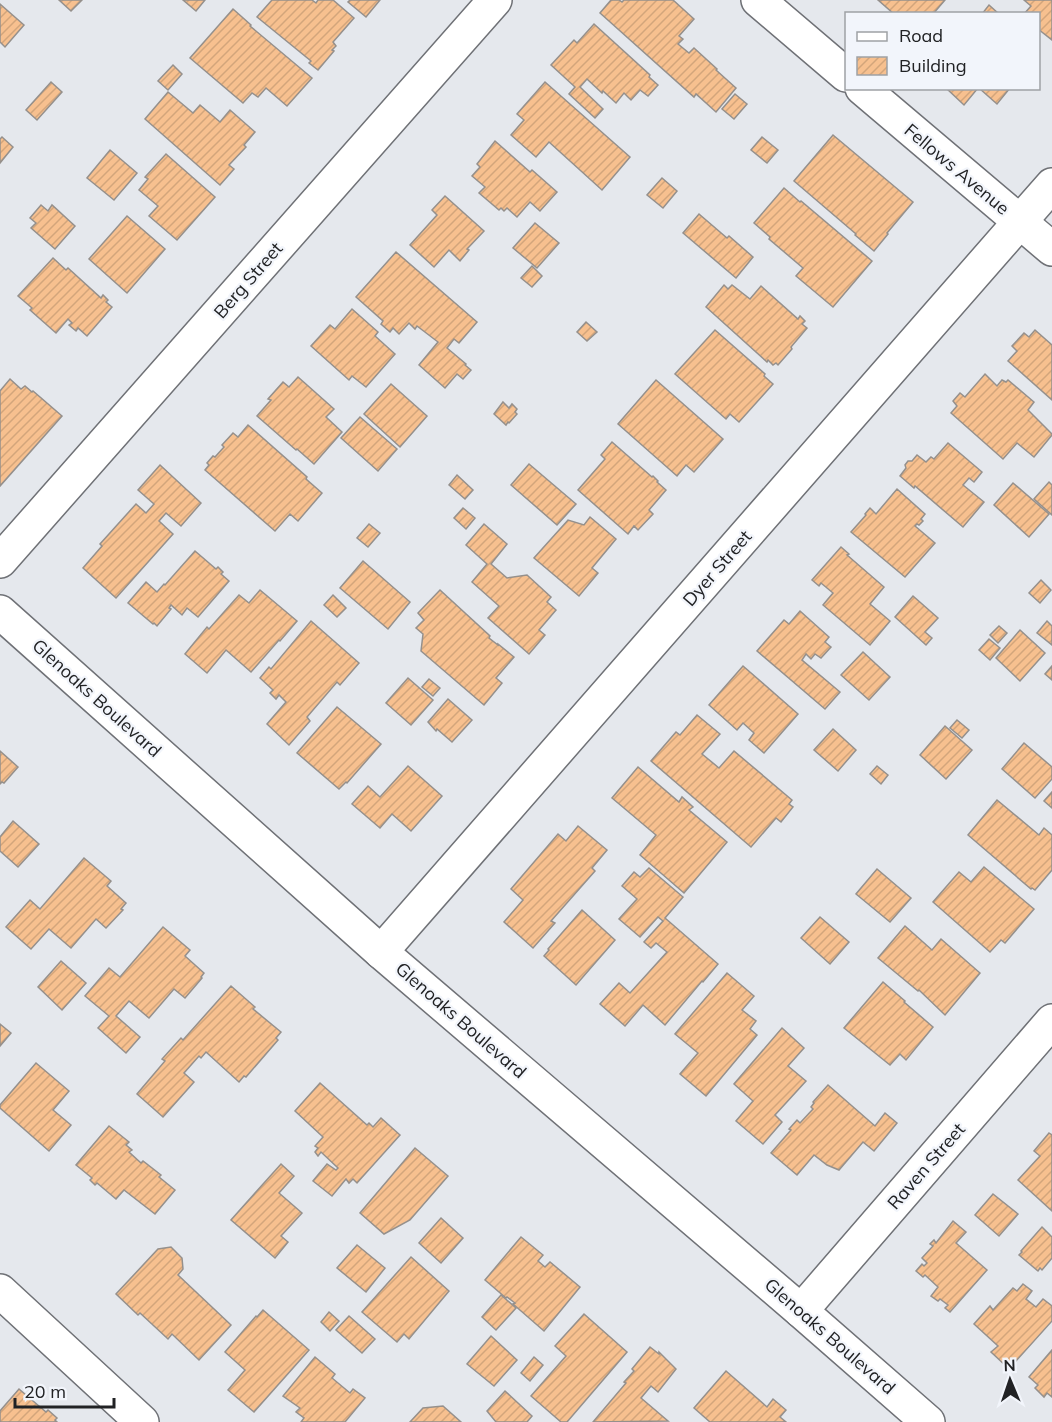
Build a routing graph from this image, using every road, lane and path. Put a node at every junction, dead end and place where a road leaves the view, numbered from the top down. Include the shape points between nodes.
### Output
1 (495, 0) edge
2 (758, 0) edge
3 (845, 74) edge
4 (864, 90) edge
5 (1052, 185) edge
6 (1019, 222) junction
7 (1052, 249) edge
8 (0, 561) edge
9 (0, 612) edge
10 (381, 952) junction
11 (1052, 1021) edge
12 (0, 1291) edge
13 (801, 1311) junction
14 (142, 1422) edge
15 (928, 1422) edge

1 - 8 street, Berg Street
2 - 3 street
4 - 6 street, Fellows Avenue
5 - 6 street, Dyer Street
6 - 7 street, Fellows Avenue
6 - 10 street, Dyer Street
9 - 10 street, Glenoaks Boulevard
10 - 13 street, Glenoaks Boulevard
11 - 13 street, Raven Street
12 - 14 street
13 - 15 street, Glenoaks Boulevard

